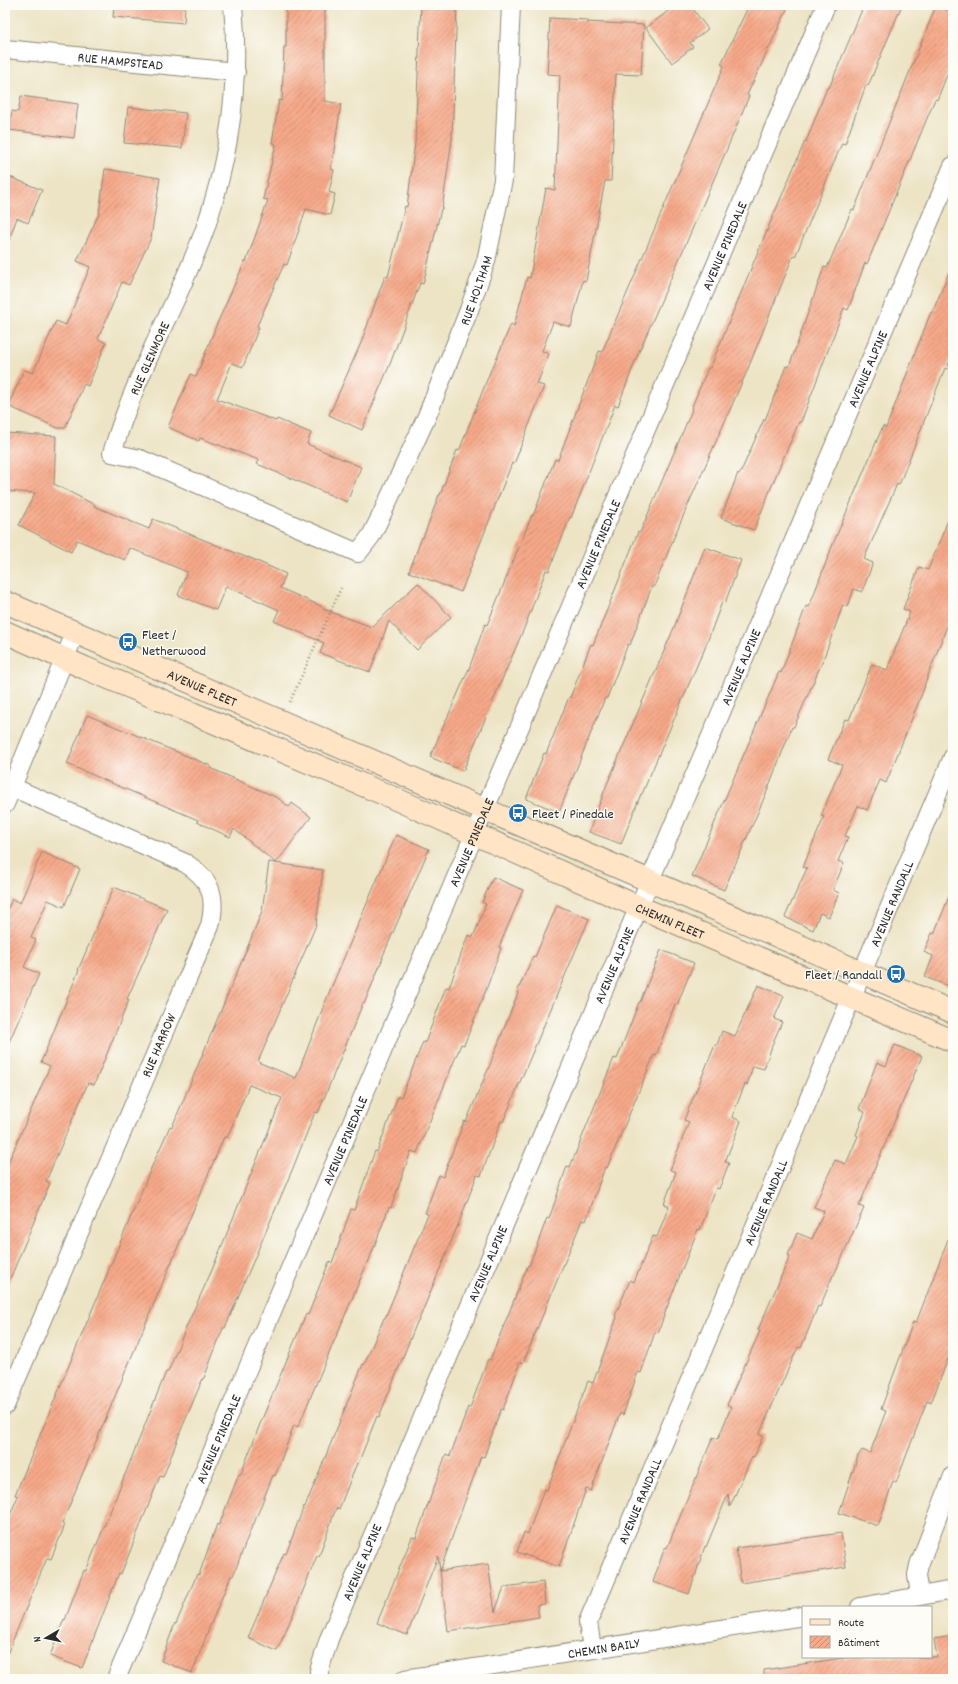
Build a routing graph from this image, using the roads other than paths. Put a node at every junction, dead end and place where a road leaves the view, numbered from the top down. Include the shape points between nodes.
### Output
1 (233, 5) edge
2 (511, 5) edge
3 (826, 5) edge
4 (5, 49) edge
5 (236, 72) junction
6 (953, 166) edge
7 (358, 553) joint
8 (5, 602) edge
9 (5, 632) edge
10 (75, 633) junction
11 (64, 659) junction
12 (953, 757) edge
13 (399, 772) joint
14 (9, 786) edge
15 (389, 796) joint
16 (5, 804) edge
17 (485, 810) junction
18 (475, 833) junction
19 (650, 882) junction
20 (639, 907) junction
21 (861, 972) junction
22 (852, 997) junction
23 (953, 1012) edge
24 (953, 1041) edge
25 (5, 1406) edge
26 (953, 1476) edge
27 (953, 1590) edge
28 (920, 1595) junction
29 (865, 1606) edge
30 (802, 1616) edge
31 (592, 1649) junction
32 (116, 1679) edge
33 (319, 1679) edge
34 (405, 1679) edge

1 - 5 street, RUE GLENMORE
2 - 7 street, RUE HOLTHAM via 503,180 486,261 427,416 371,536
3 - 17 street, AVENUE PINEDALE
4 - 5 street, RUE HAMPSTEAD
5 - 7 street, RUE GLENMORE via 229,133 206,226 127,409 112,453 140,459
6 - 19 street, AVENUE ALPINE
8 - 10 main road, AVENUE FLEET
9 - 11 main road, AVENUE FLEET
10 - 11 street
10 - 13 main road, AVENUE FLEET
11 - 14 street
11 - 15 main road, AVENUE FLEET
12 - 21 street, AVENUE RANDALL
13 - 17 main road, CHEMIN FLEET
14 - 16 street
14 - 25 street, RUE HARROW via 185,863 205,879 213,902 213,913 210,926
15 - 18 main road, CHEMIN FLEET
17 - 18 street, AVENUE PINEDALE
17 - 19 main road, CHEMIN FLEET
18 - 20 main road, CHEMIN FLEET
18 - 32 street, AVENUE PINEDALE
19 - 20 street, AVENUE ALPINE
19 - 21 main road, CHEMIN FLEET
20 - 22 main road, CHEMIN FLEET
20 - 33 street, AVENUE ALPINE via 329,1639
21 - 22 street, AVENUE RANDALL
21 - 23 main road, CHEMIN FLEET
22 - 24 main road, CHEMIN FLEET
22 - 31 street, AVENUE RANDALL via 588,1622
26 - 28 street via 919,1564 917,1575
27 - 28 street
28 - 29 street
30 - 31 street, CHEMIN BAILY
31 - 34 street, CHEMIN BAILY

